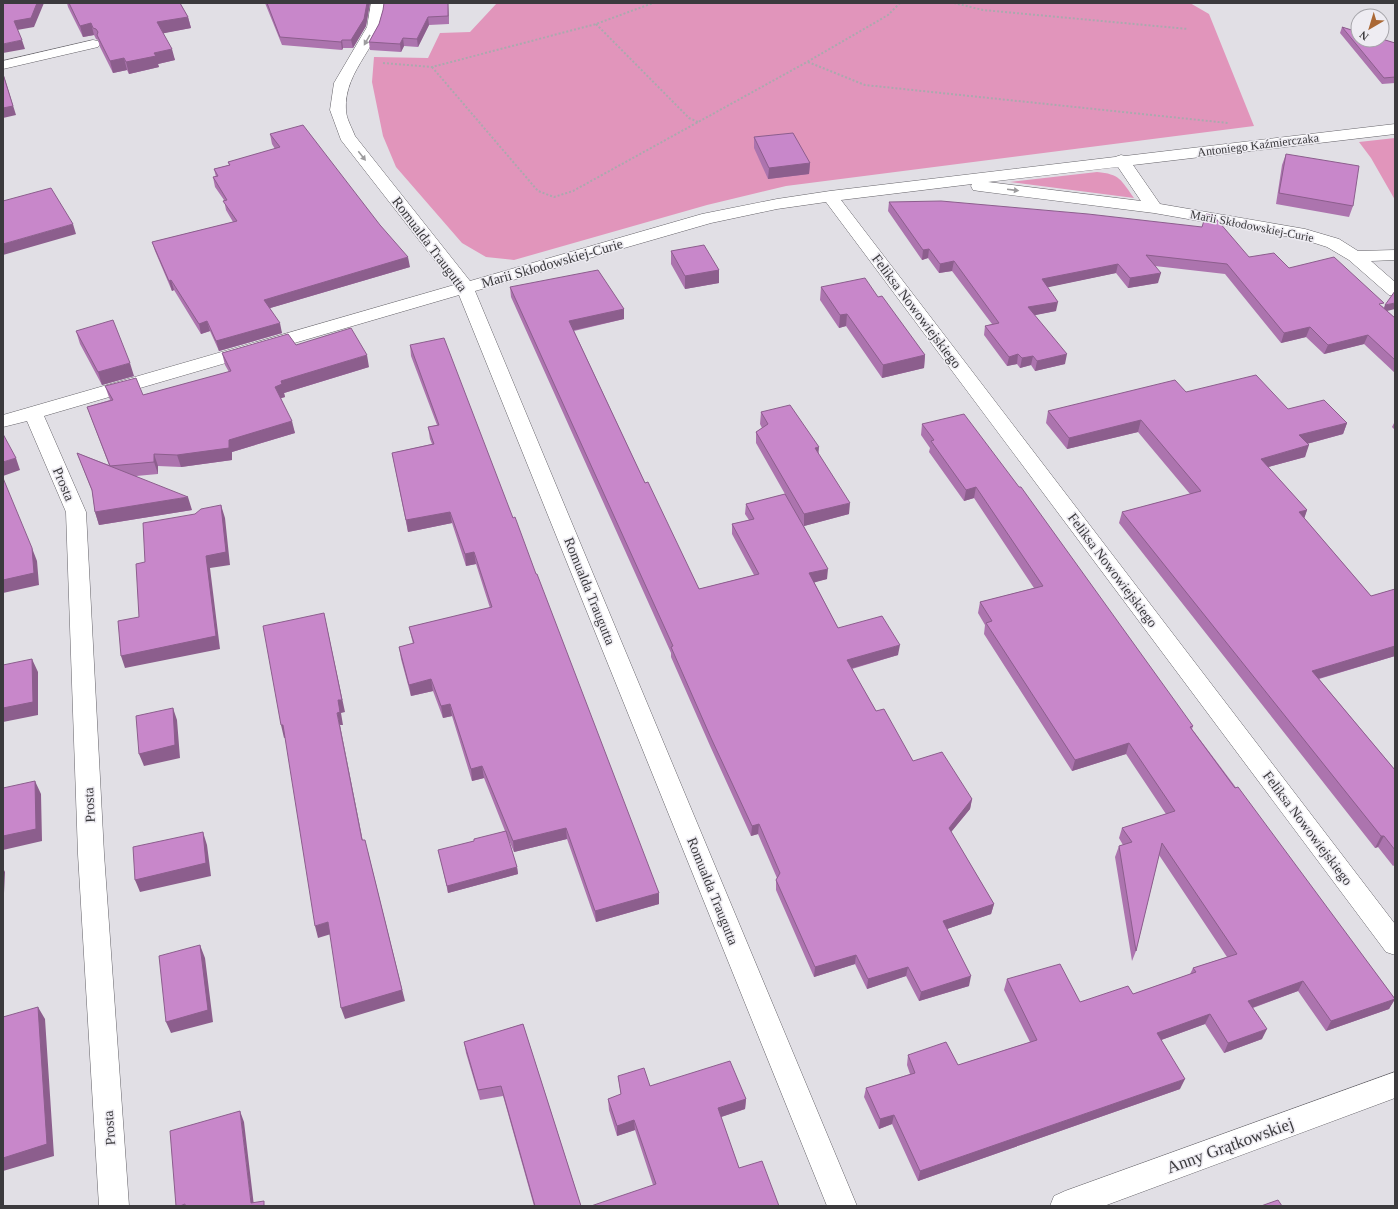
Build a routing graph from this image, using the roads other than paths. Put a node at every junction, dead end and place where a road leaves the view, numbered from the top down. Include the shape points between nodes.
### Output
1 (378, 3) edge
2 (93, 44) edge
3 (3, 65) edge
4 (1395, 129) edge
5 (1121, 160) junction
6 (946, 182) junction
7 (830, 196) junction
8 (1154, 208) junction
9 (1395, 255) edge
10 (1355, 256) junction
11 (465, 287) junction
12 (1395, 291) edge
13 (34, 412) junction
14 (3, 421) edge
15 (1395, 944) edge
16 (1395, 1085) edge
17 (114, 1206) edge
18 (842, 1206) edge
19 (1065, 1206) edge

1 -> 11 street, Romualda Traugutta via 374,27 342,83 338,110 347,137
2 - 3 street
4 - 5 street, Antoniego Kaźmierczaka
5 - 6 street, Marii Skłodowskiej-Curie
5 - 8 street
6 - 7 street, Marii Skłodowskiej-Curie
6 -> 8 street, Marii Skłodowskiej-Curie
7 - 11 street, Marii Skłodowskiej-Curie via 708,218
7 - 15 street, Feliksa Nowowiejskiego
8 - 10 street, Marii Skłodowskiej-Curie via 1305,234 1333,243
9 - 10 street
10 - 12 street, Marii Skłodowskiej-Curie
11 - 13 street, Marii Skłodowskiej-Curie
11 - 18 street, Romualda Traugutta
13 - 14 street, Marii Skłodowskiej-Curie
13 - 17 street, Prosta via 76,512 91,854
16 - 19 street, Anny Grątkowskiej

